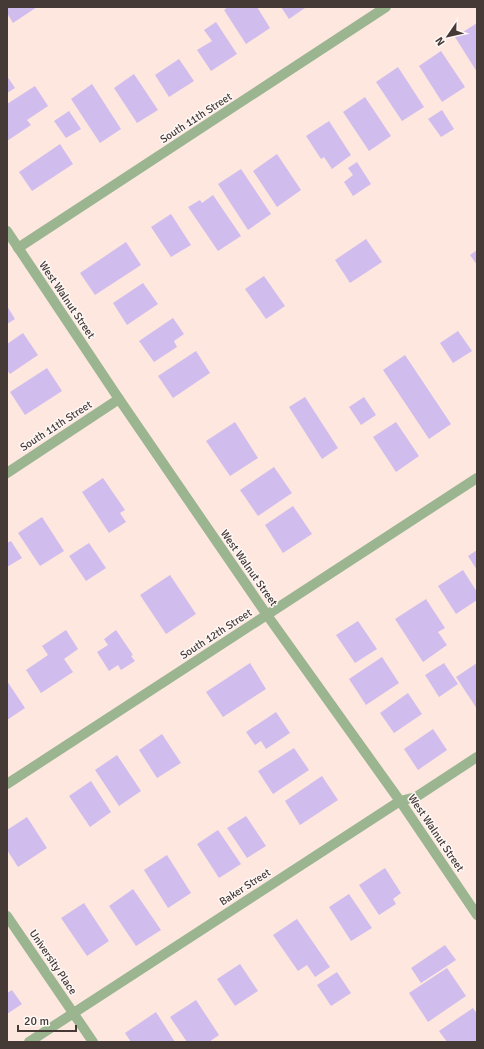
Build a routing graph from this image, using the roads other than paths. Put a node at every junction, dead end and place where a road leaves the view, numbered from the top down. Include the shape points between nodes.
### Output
1 (386, 7) edge
2 (7, 231) edge
3 (18, 248) junction
4 (119, 399) junction
5 (7, 473) edge
6 (477, 478) edge
7 (267, 615) junction
8 (477, 758) edge
9 (7, 784) edge
10 (400, 801) junction
11 (477, 914) edge
12 (7, 916) edge
13 (73, 1013) junction
14 (29, 1042) edge
15 (93, 1042) edge

1 - 3 street, South 11th Street
2 - 3 street, West Walnut Street
3 - 4 street, West Walnut Street
4 - 5 street, South 11th Street
4 - 7 street, West Walnut Street
6 - 7 street, South 12th Street
7 - 9 street, South 12th Street
7 - 10 street, West Walnut Street
8 - 10 street, Baker Street via 416,797
10 - 11 street, West Walnut Street
10 - 13 street, Baker Street
12 - 13 street, University Place
13 - 14 street, Baker Street
13 - 15 street, University Place

